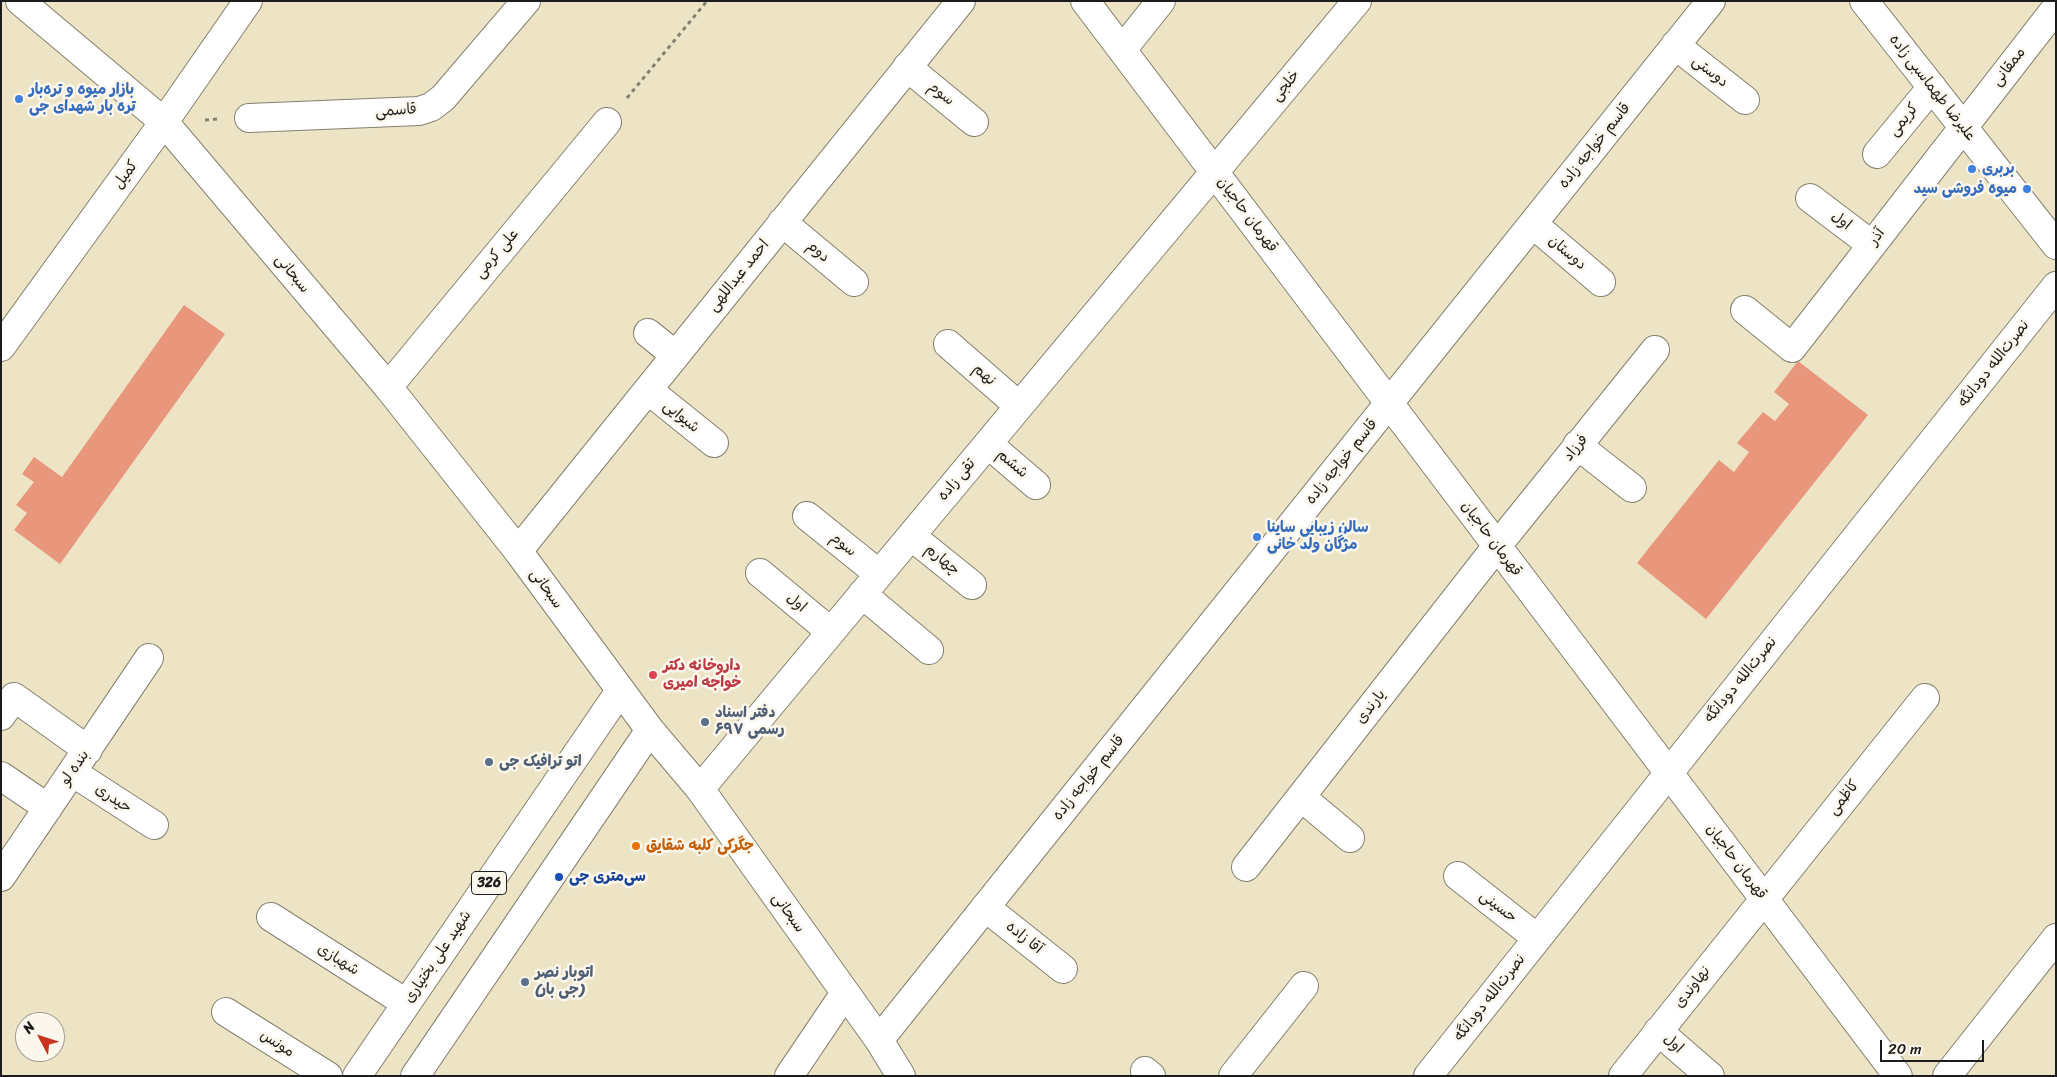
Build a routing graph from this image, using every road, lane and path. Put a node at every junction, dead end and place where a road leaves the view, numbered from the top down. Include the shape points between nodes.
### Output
1 (248, 1) edge
2 (526, 1) edge
3 (707, 1) edge
4 (961, 1) edge
5 (1085, 1) edge
6 (1161, 1) edge
7 (1356, 1) edge
8 (1711, 1) edge
9 (1864, 1) edge
10 (23, 2) edge
11 (2056, 8) edge
12 (1675, 45) junction
13 (1122, 50) junction
14 (907, 67) junction
15 (1932, 87) junction
16 (1744, 100) dead end
17 (249, 118) dead end
18 (164, 122) junction
19 (607, 122) joint
20 (974, 122) dead end
21 (1962, 126) junction
22 (1877, 154) dead end
23 (1214, 172) junction
24 (1810, 198) dead end
25 (782, 222) junction
26 (1532, 224) junction
27 (1872, 245) junction
28 (2056, 245) edge
29 (854, 282) dead end
30 (1601, 282) dead end
31 (2056, 286) edge
32 (1745, 310) dead end
33 (648, 333) dead end
34 (948, 344) dead end
35 (1, 347) edge
36 (1654, 350) dead end
37 (675, 356) junction
38 (388, 387) junction
39 (648, 390) junction
40 (1388, 403) junction
41 (1019, 406) junction
42 (714, 443) dead end
43 (988, 444) junction
44 (1577, 445) junction
45 (1036, 485) dead end
46 (1632, 488) dead end
47 (807, 516) dead end
48 (911, 536) junction
49 (1497, 546) junction
50 (518, 551) junction
51 (760, 573) dead end
52 (871, 584) junction
53 (972, 585) dead end
54 (831, 632) junction
55 (929, 650) dead end
56 (149, 658) dead end
57 (620, 691) junction
58 (1925, 698) dead end
59 (1, 716) edge
60 (650, 730) junction
61 (88, 750) junction
62 (72, 772) junction
63 (1668, 772) junction
64 (1, 776) edge
65 (700, 789) junction
66 (1301, 797) junction
67 (48, 808) junction
68 (154, 825) dead end
69 (1350, 838) dead end
70 (1246, 868) dead end
71 (1458, 876) dead end
72 (1, 877) edge
73 (1763, 898) junction
74 (986, 907) junction
75 (270, 917) dead end
76 (1537, 938) junction
77 (2056, 938) edge
78 (1063, 969) dead end
79 (1304, 986) dead end
80 (845, 992) junction
81 (406, 1003) junction
82 (226, 1012) dead end
83 (1658, 1031) junction
84 (879, 1040) junction
85 (328, 1076) edge
86 (357, 1076) edge
87 (415, 1076) edge
88 (789, 1076) edge
89 (901, 1076) edge
90 (1232, 1076) edge
91 (1428, 1076) edge
92 (1623, 1076) edge
93 (1710, 1076) edge
94 (1898, 1076) edge
95 (1947, 1076) edge

1 - 18 street, کمیل
2 - 17 street, قاسمی via 443,98 431,107 419,111
3 - 19 path
4 - 14 street, احمد عبداللهی
5 - 13 street, قهرمان حاجیان
6 - 13 street
7 - 23 street, خلجی
8 - 12 street, قاسم خواجه زاده
9 - 15 street, علیرضا طهماسبی زاده
10 - 18 street, سبحانی
11 - 21 street, ممقانی
12 - 16 street, دوستی
12 - 26 street, قاسم خواجه زاده
13 - 23 street, قهرمان حاجیان
14 - 20 street, سوم
14 - 25 street, احمد عبداللهی
15 - 21 street, علیرضا طهماسبی زاده
15 - 22 street, کریمی
18 - 35 street, کمیل
18 - 38 street, سبحانی
19 - 38 street, علی کرمی
21 - 27 street, آذر
21 - 28 street, علیرضا طهماسبی زاده
23 - 40 street, قهرمان حاجیان
23 - 41 street, تقی زاده
24 - 27 street, اول
25 - 29 street, دوم
25 - 37 street, احمد عبداللهی
26 - 30 street, دوستان
26 - 40 street, قاسم خواجه زاده
27 - 32 street, آذر via 1792,348
31 - 63 street, نصرت‌الله دودانگه
33 - 37 street
34 - 41 street, نهم
36 - 44 street, فرزاد
37 - 39 street, احمد عبداللهی
38 - 50 street, سبحانی
39 - 42 street, شیوایی
39 - 50 street, احمد عبداللهی
40 - 49 street, قهرمان حاجیان
40 - 74 street, قاسم خواجه زاده
41 - 43 street, تقی زاده
43 - 45 street, ششم
43 - 48 street, تقی زاده
44 - 46 street
44 - 49 street, فرزاد
47 - 52 street, سوم
48 - 52 street, تقی زاده
48 - 53 street, چهارم
49 - 63 street, قهرمان حاجیان
49 - 66 street, یارندی
50 - 57 street, سبحانی
51 - 54 street, اول
52 - 54 street, تقی زاده
52 - 55 street
54 - 65 street, تقی زاده
56 - 61 street, بنده لو
57 - 60 street, سبحانی
57 - 81 street, شهید علی بختیاری / 326
58 - 73 street, کاظمی
59 - 61 street via 14,697
60 - 65 street, سبحانی
60 - 87 street
61 - 62 street, بنده لو
62 - 67 street, بنده لو
62 - 68 street, حیدری
63 - 73 street, قهرمان حاجیان
63 - 76 street, نصرت‌الله دودانگه
64 - 67 street
65 - 80 street, سبحانی
66 - 69 street
66 - 70 street, یارندی
67 - 72 street, بنده لو
71 - 76 street, حسینی
73 - 83 street, نهاوندی
73 - 94 street, قهرمان حاجیان
74 - 78 street, آقا زاده
74 - 84 street, قاسم خواجه زاده
75 - 81 street, شهبازی
76 - 91 street, نصرت‌الله دودانگه
77 - 95 street
79 - 90 street
80 - 84 street, سبحانی
80 - 88 street
81 - 86 street, شهید علی بختیاری / 326
82 - 85 street, مونس
83 - 92 street, نهاوندی
83 - 93 street, اول
84 - 89 street, سبحانی

